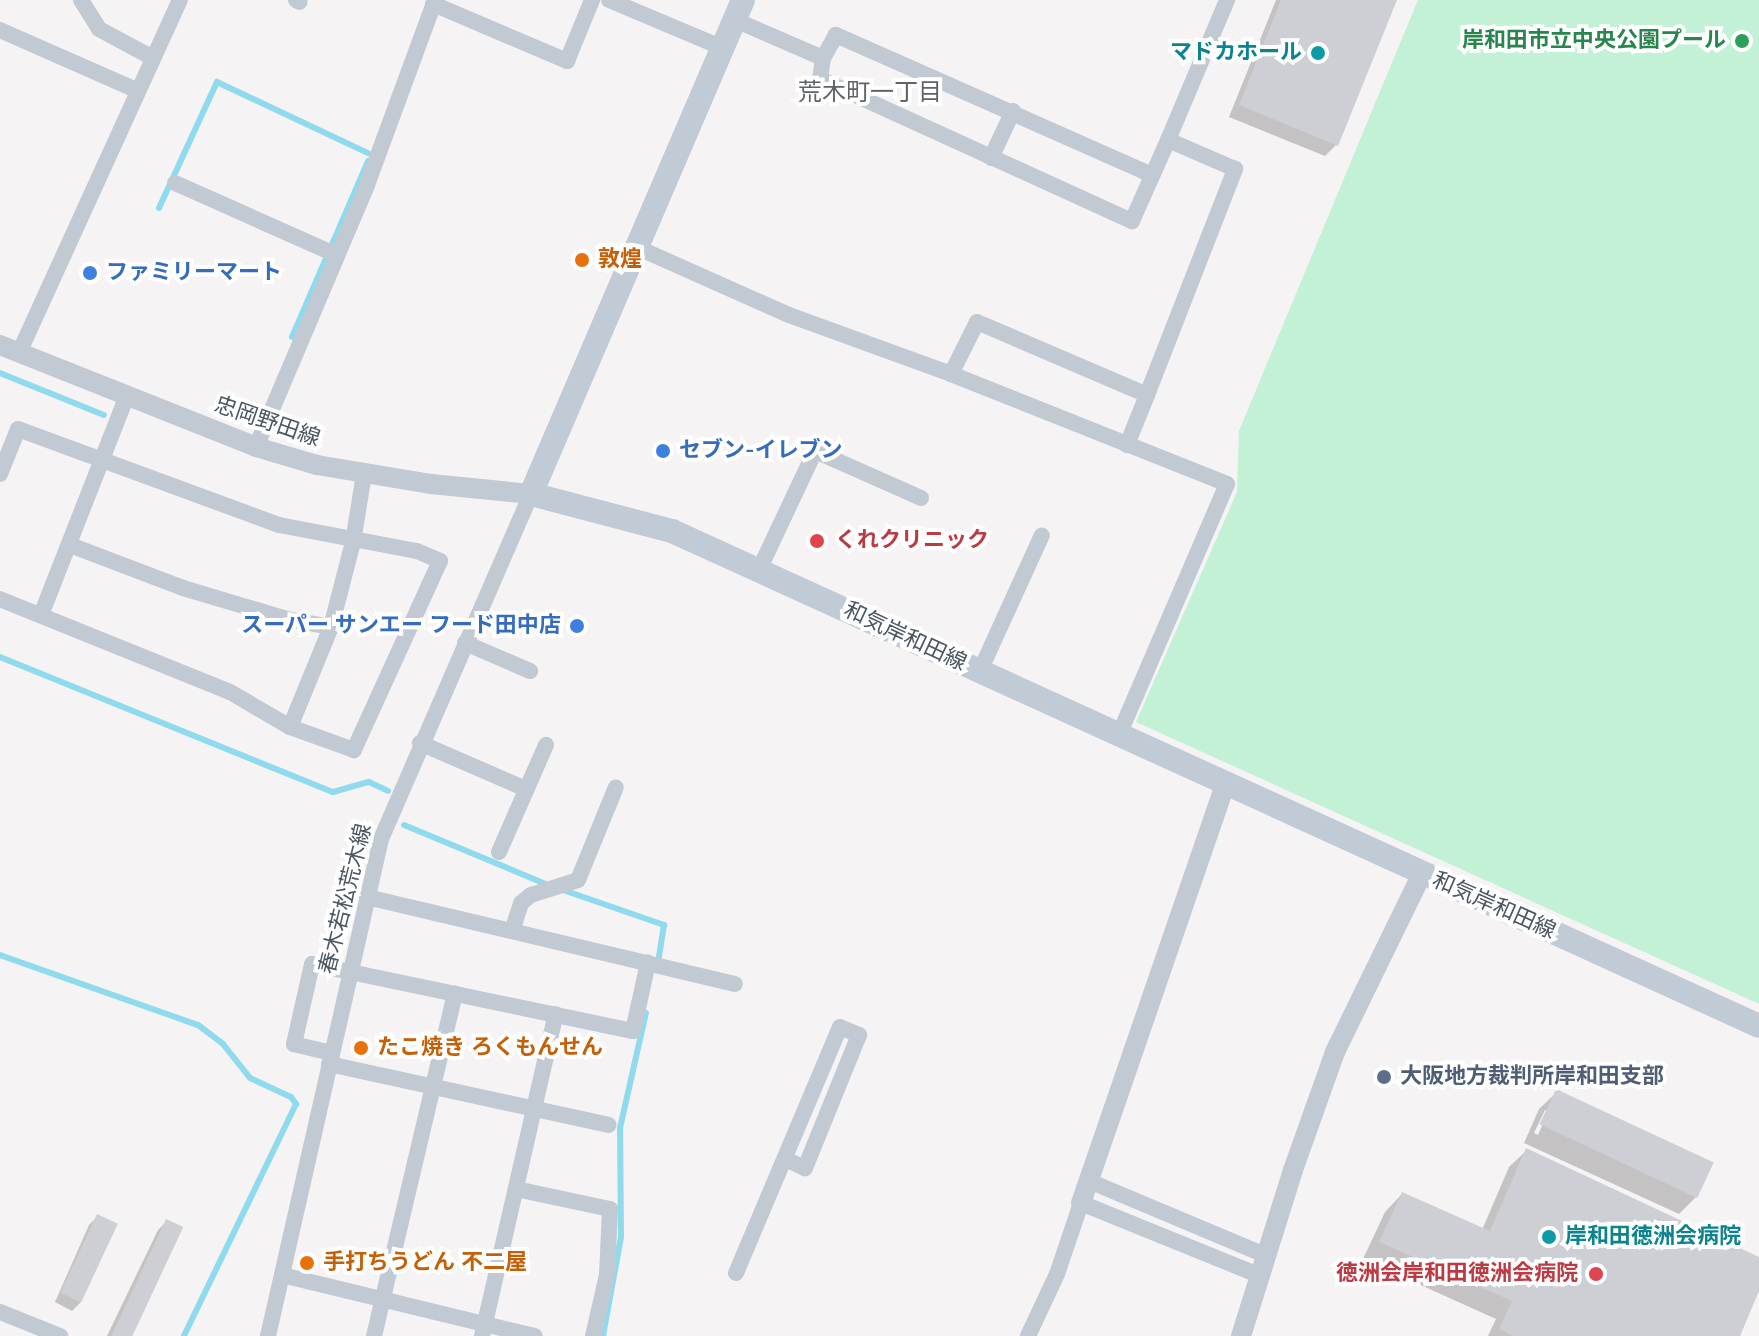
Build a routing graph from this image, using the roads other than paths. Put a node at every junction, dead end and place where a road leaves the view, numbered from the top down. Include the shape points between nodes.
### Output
1 (81, 0) edge
2 (180, 0) edge
3 (592, 0) edge
4 (609, 0) edge
5 (1227, 0) edge
6 (434, 2) edge
7 (739, 10) edge
8 (0, 30) edge
9 (723, 48) junction
10 (153, 58) junction
11 (823, 58) junction
12 (138, 91) junction
13 (1013, 111) junction
14 (1168, 140) junction
15 (991, 158) junction
16 (1152, 175) junction
17 (175, 183) dead end
18 (636, 247) junction
19 (337, 255) junction
20 (10, 349) edge
21 (951, 374) junction
22 (1147, 395) junction
23 (127, 396) junction
24 (1127, 445) junction
25 (256, 447) junction
26 (103, 462) junction
27 (0, 474) edge
28 (364, 474) junction
29 (531, 494) junction
30 (921, 498) dead end
31 (1042, 535) dead end
32 (353, 542) junction
33 (70, 545) junction
34 (759, 570) junction
35 (0, 599) edge
36 (41, 615) junction
37 (331, 627) junction
38 (465, 643) junction
39 (530, 671) dead end
40 (980, 671) junction
41 (290, 727) junction
42 (1119, 735) junction
43 (420, 743) junction
44 (546, 745) dead end
45 (1225, 784) junction
46 (616, 787) dead end
47 (526, 789) junction
48 (499, 852) dead end
49 (1422, 874) junction
50 (367, 897) junction
51 (512, 931) junction
52 (648, 963) junction
53 (350, 971) junction
54 (735, 984) dead end
55 (455, 993) junction
56 (556, 1014) junction
57 (1759, 1026) edge
58 (330, 1058) junction
59 (433, 1087) junction
60 (534, 1109) junction
61 (608, 1125) dead end
62 (785, 1159) junction
63 (1089, 1181) junction
64 (516, 1189) junction
65 (1081, 1203) junction
66 (1264, 1266) junction
67 (736, 1273) dead end
68 (282, 1275) junction
69 (383, 1299) junction
70 (0, 1312) edge
71 (483, 1330) edge
72 (60, 1336) edge
73 (268, 1336) edge
74 (374, 1336) edge
75 (535, 1336) edge
76 (593, 1336) edge
77 (1028, 1336) edge
78 (1241, 1336) edge

1 - 10 street via 99,29
2 - 10 street
3 - 6 street via 567,61
4 - 9 street
5 - 14 street
6 - 19 street
7 - 9 main road
7 - 11 street
8 - 12 street
9 - 18 main road
10 - 12 street
11 - 13 street via 836,35
11 - 15 street via 820,79
12 - 20 street
13 - 15 street
13 - 16 street
14 - 16 street
14 - 22 street via 1235,169
15 - 16 street via 1132,221
17 - 19 street
18 - 21 street via 789,315
18 - 29 main road
19 - 25 street
20 - 23 street, 忠岡野田線
21 - 22 street via 977,322
21 - 24 street
22 - 24 street
23 - 25 street, 忠岡野田線
23 - 26 street
24 - 42 street via 1227,484
25 - 28 street, 忠岡野田線
26 - 27 street via 18,429
26 - 32 street via 279,525
26 - 33 street
28 - 29 street, 忠岡野田線
28 - 32 street
29 - 34 main road, 和気岸和田線 via 672,531
29 - 38 street, 春木若松荒木線
30 - 34 street via 815,451
31 - 40 street
32 - 37 street
32 - 41 street via 417,551 440,561 354,750
33 - 36 street
33 - 37 street via 183,588
34 - 40 main road, 和気岸和田線
35 - 36 street
36 - 41 street via 230,692
37 - 41 street
38 - 39 street
38 - 43 street, 春木若松荒木線
40 - 42 main road, 和気岸和田線
42 - 45 main road, 和気岸和田線
43 - 47 street
43 - 50 street, 春木若松荒木線 via 381,839
44 - 47 street
45 - 49 main road, 和気岸和田線
45 - 63 street
46 - 51 street via 578,880 531,895 521,903
47 - 48 street
49 - 57 main road, 和気岸和田線
49 - 66 street via 1335,1052
50 - 51 street
50 - 53 street, 春木若松荒木線
51 - 52 street
52 - 54 street
52 - 56 street via 633,1031
53 - 55 street
53 - 58 street, 春木若松荒木線
53 - 58 street via 312,964 294,1044
55 - 56 street
55 - 59 street
56 - 60 street
58 - 59 street
58 - 68 street, 春木若松荒木線
59 - 60 street
59 - 69 street
60 - 61 street
60 - 64 street
62 - 62 street via 840,1027 859,1035 805,1168
62 - 67 street
63 - 65 street
63 - 66 street
64 - 71 street
64 - 76 street via 610,1209 607,1275
65 - 66 street
65 - 77 street
66 - 78 street
68 - 69 street
68 - 73 street, 春木若松荒木線
69 - 71 street
69 - 74 street
70 - 72 street
71 - 75 street

